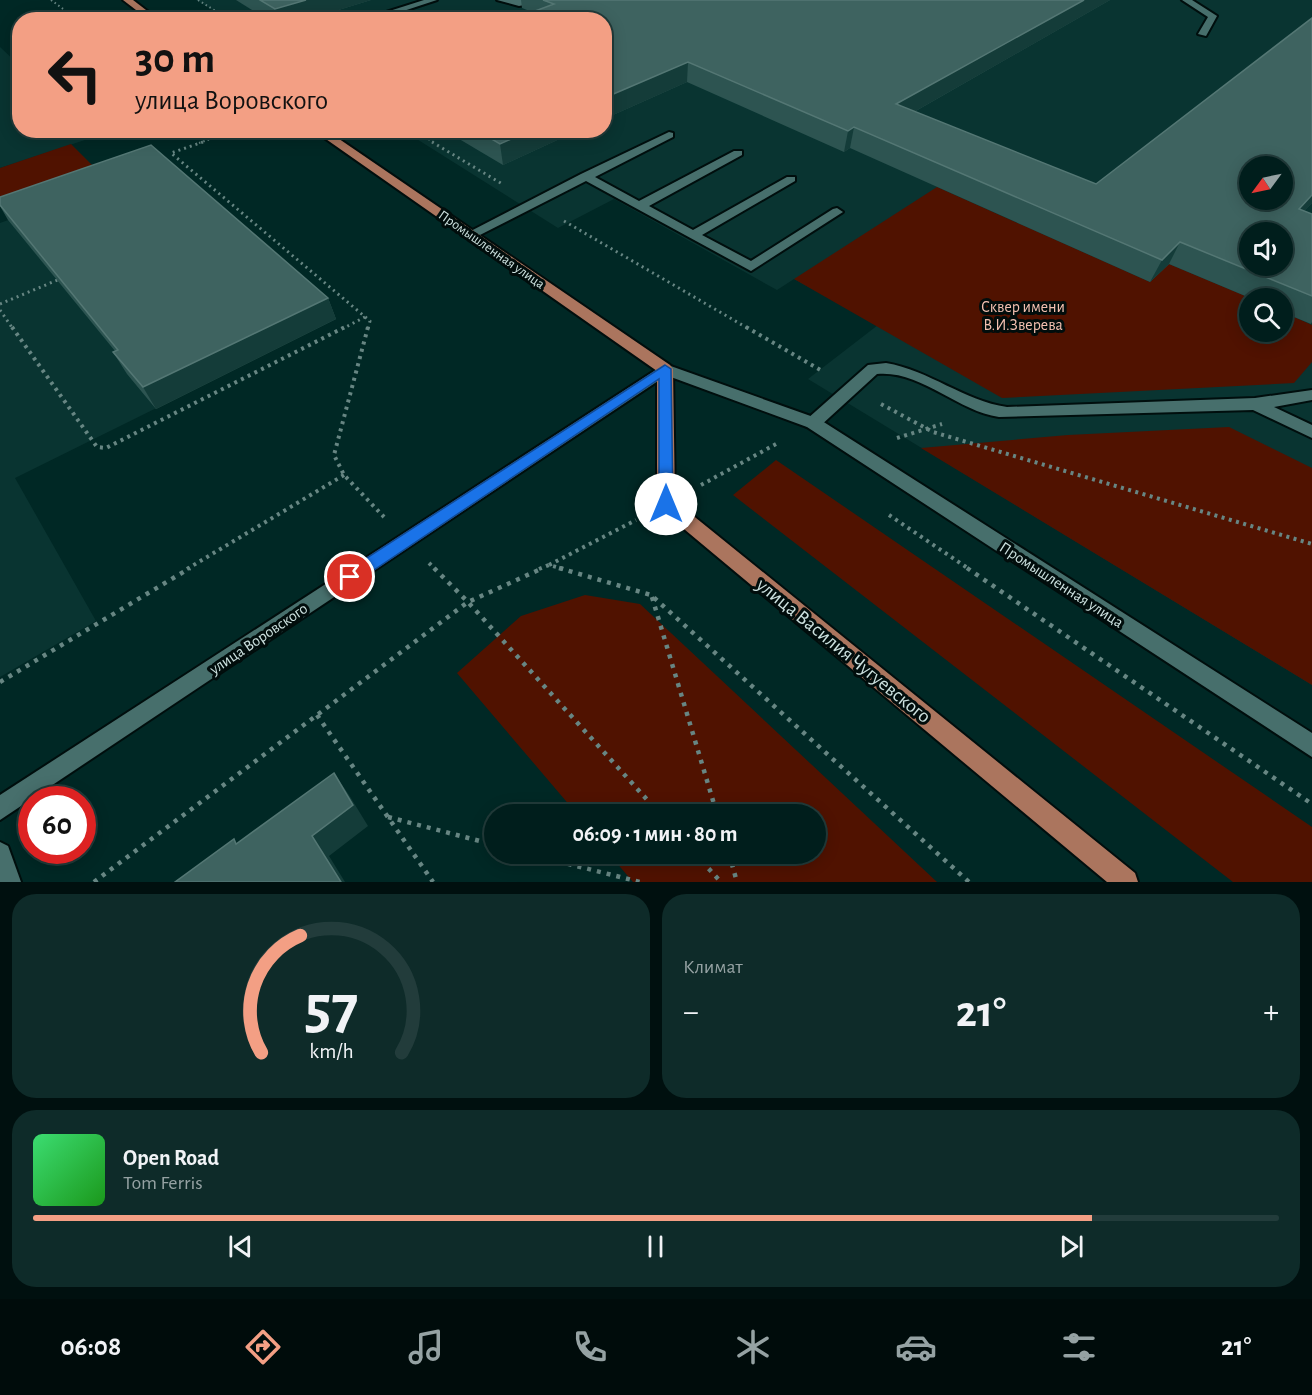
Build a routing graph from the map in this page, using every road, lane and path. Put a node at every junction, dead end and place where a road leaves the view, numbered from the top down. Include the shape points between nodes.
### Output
1 (51, 0) edge
2 (127, 0) edge
3 (198, 0) edge
4 (433, 0) edge
5 (501, 0) edge
6 (548, 0) edge
7 (1186, 0) edge
8 (67, 12) edge
9 (144, 12) edge
10 (217, 12) edge
11 (392, 12) edge
12 (1203, 34) dead end
13 (669, 135) dead end
14 (211, 138) edge
15 (330, 138) edge
16 (426, 138) edge
17 (738, 153) dead end
18 (585, 176) junction
19 (791, 179) dead end
20 (223, 197) junction
21 (214, 201) edge
22 (532, 203) junction
23 (639, 206) junction
24 (837, 213) dead end
25 (471, 234) junction
26 (693, 235) junction
27 (70, 275) edge
28 (0, 304) edge
29 (0, 310) edge
30 (365, 317) junction
31 (665, 369) junction
32 (851, 388) junction
33 (1312, 395) edge
34 (1255, 404) junction
35 (813, 423) junction
36 (1312, 432) edge
37 (344, 475) junction
38 (879, 508) dead end
39 (406, 540) junction
40 (651, 595) junction
41 (468, 602) junction
42 (0, 682) edge
43 (317, 715) junction
44 (1312, 746) edge
45 (651, 804) edge
46 (714, 804) edge
47 (1312, 804) edge
48 (0, 808) edge
49 (388, 817) junction
50 (484, 842) edge
51 (0, 854) edge
52 (569, 864) edge
53 (704, 864) edge
54 (732, 864) edge
55 (9, 882) edge
56 (94, 882) edge
57 (433, 882) edge
58 (640, 882) edge
59 (721, 882) edge
60 (737, 882) edge
61 (969, 882) edge
62 (1126, 882) edge

1 - 8 path
2 - 9 main road
3 - 10 path
4 - 11 main road
5 - 6 main road
7 - 12 main road via 1213,16
13 - 18 main road
14 - 20 path via 171,153
15 - 25 main road, Промышленная улица
16 - 22 path
17 - 23 main road
18 - 22 main road
18 - 23 main road
19 - 26 main road
20 - 21 path
20 - 30 path
22 - 25 main road
22 - 32 path
23 - 26 main road
24 - 26 main road via 751,267
25 - 31 main road, Промышленная улица
27 - 28 path
29 - 30 path via 97,447 106,448
30 - 37 path via 370,321 334,455
31 - 35 main road, Промышленная улица
31 - 39 main road, улица Воровского
31 - 62 main road, улица Василия Чугуевского via 666,504
32 - 34 main road via 873,369 885,366 985,409 1007,413
32 - 35 main road
33 - 34 main road
34 - 36 main road
35 - 44 main road, Промышленная улица
37 - 39 path
37 - 42 path
38 - 47 path
39 - 41 path
39 - 48 main road, улица Воровского
40 - 41 path via 549,565
40 - 46 path
40 - 61 path
41 - 43 path
41 - 45 path
43 - 49 path
43 - 56 path
49 - 50 path
49 - 57 path
51 - 55 main road
52 - 58 path
53 - 59 path
54 - 60 path

